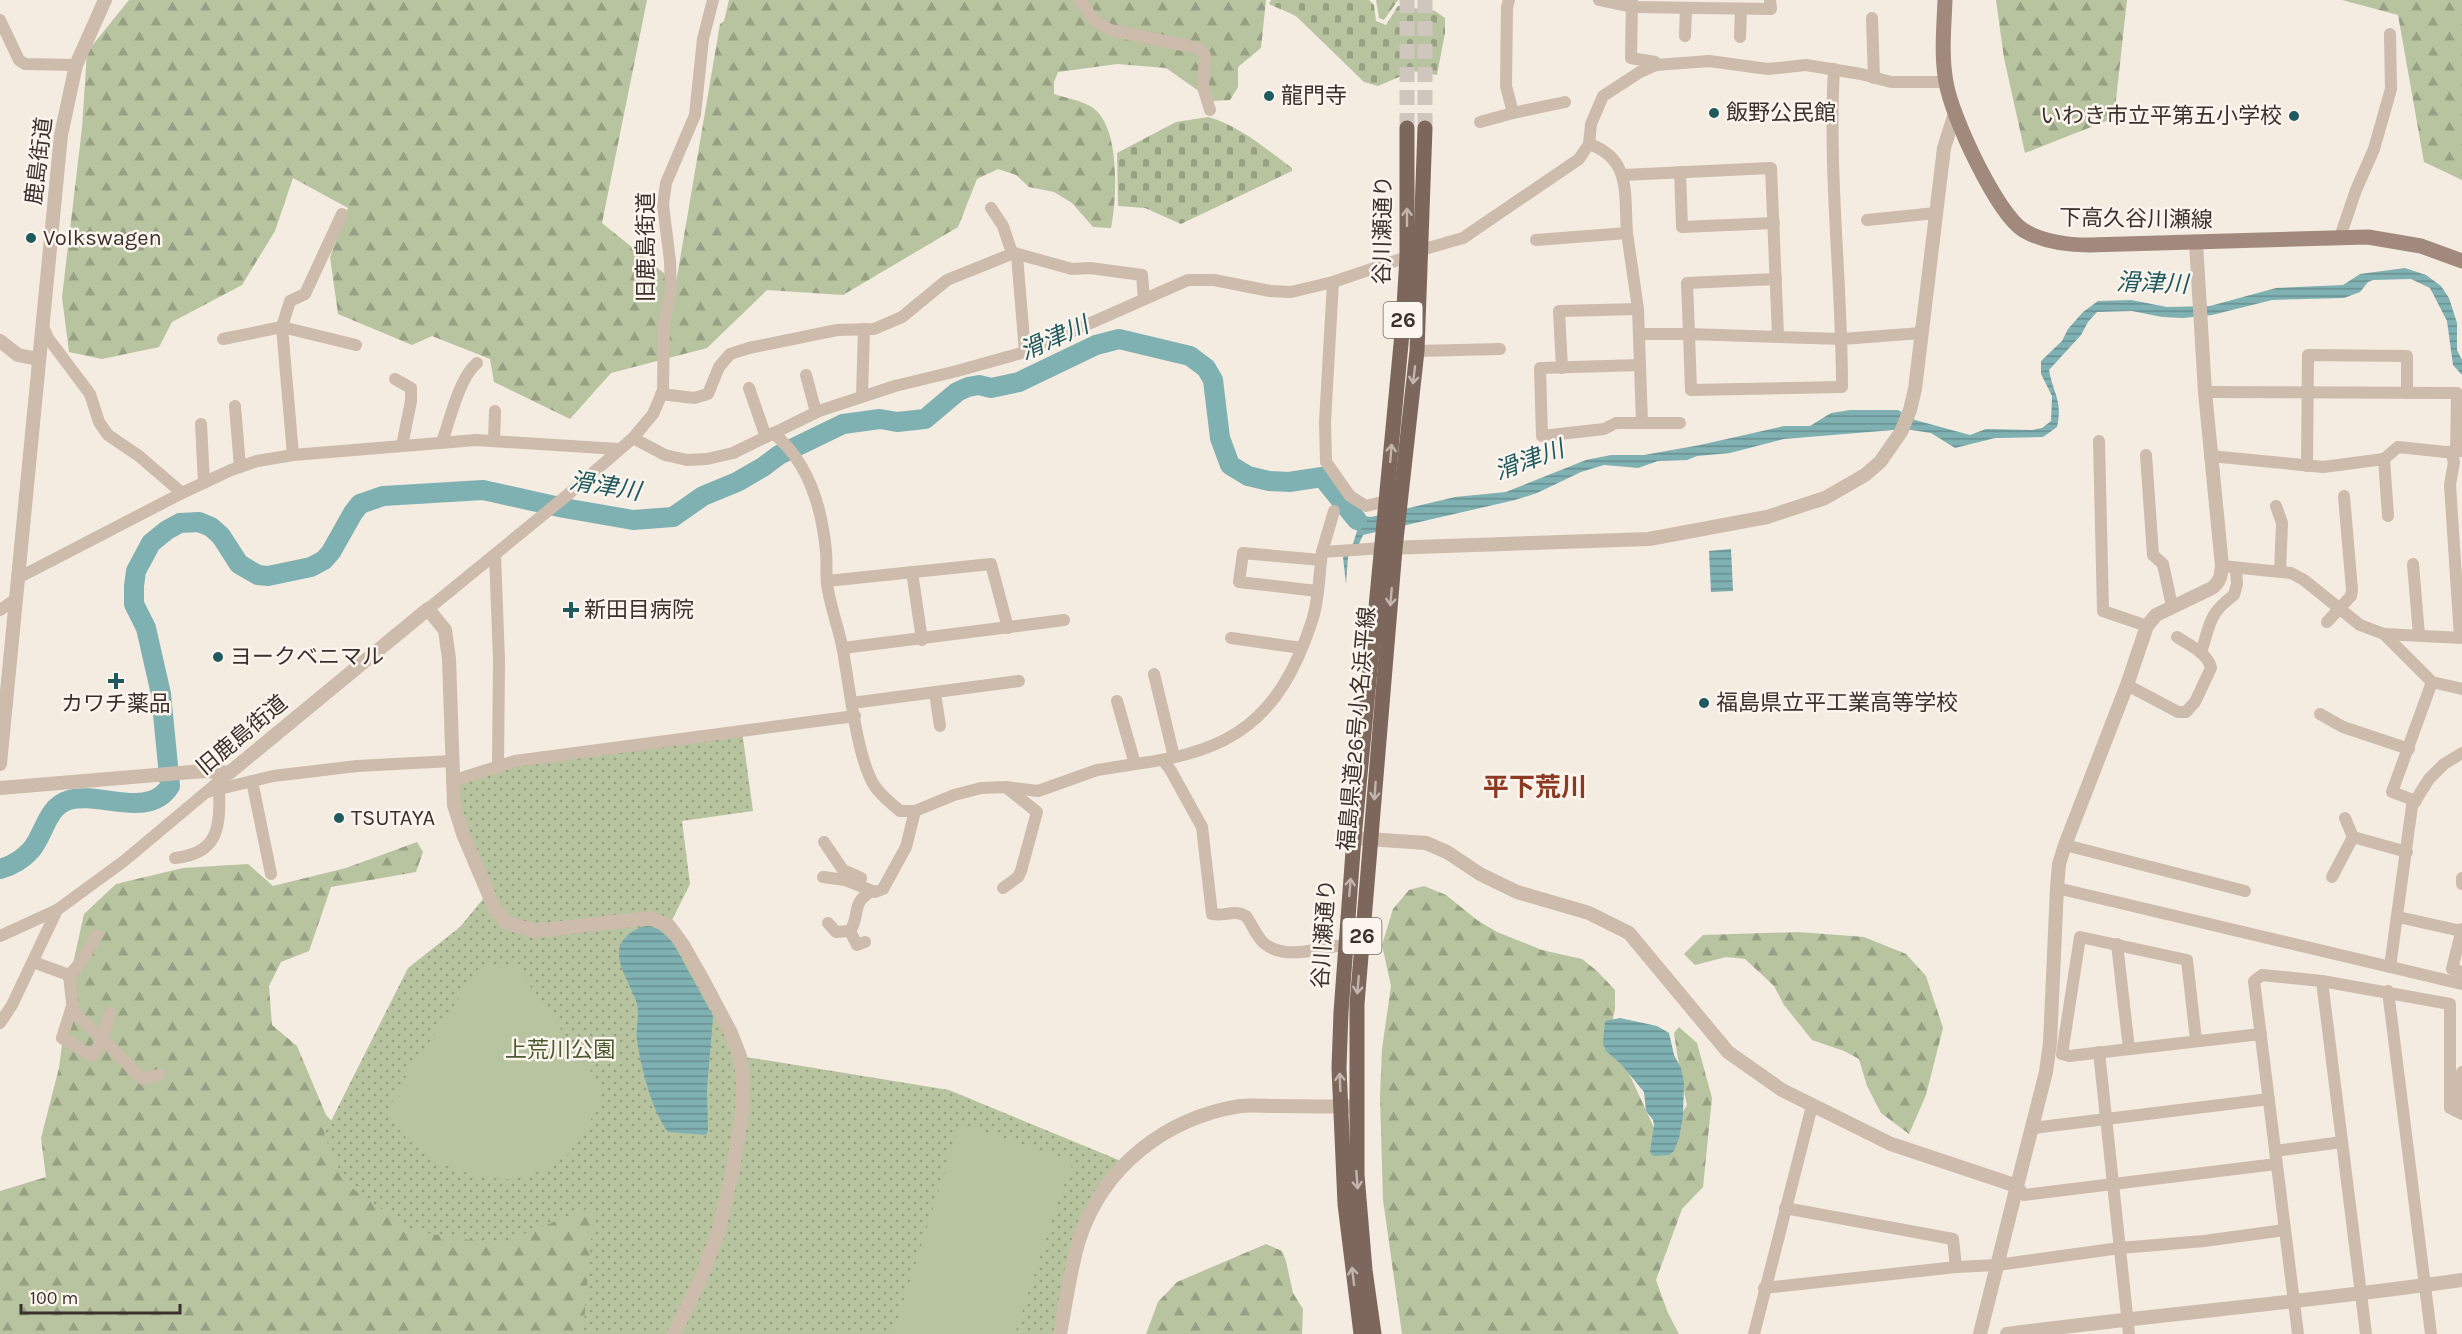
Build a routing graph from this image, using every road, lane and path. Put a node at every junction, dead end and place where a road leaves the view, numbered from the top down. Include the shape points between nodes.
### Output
1 (105, 0) edge
2 (713, 0) edge
3 (1079, 0) edge
4 (1509, 0) edge
5 (1599, 0) edge
6 (1770, 0) edge
7 (1945, 0) edge
8 (1632, 4) edge
9 (1686, 8) junction
10 (1741, 9) junction
11 (1872, 18) dead end
12 (0, 20) edge
13 (2390, 34) dead end
14 (1684, 36) dead end
15 (1740, 37) dead end
16 (76, 65) junction
17 (1656, 65) junction
18 (1834, 69) junction
19 (1874, 78) junction
20 (1946, 82) junction
21 (1565, 102) dead end
22 (1210, 110) dead end
23 (1514, 113) junction
24 (1955, 113) junction
25 (1480, 122) dead end
26 (1407, 128) tunnel mouth
27 (1425, 128) tunnel mouth
28 (1589, 144) junction
29 (1680, 172) junction
30 (1623, 175) junction
31 (991, 208) dead end
32 (1936, 213) junction
33 (342, 214) dead end
34 (1867, 220) dead end
35 (1774, 223) junction
36 (1628, 233) junction
37 (2340, 237) junction
38 (1536, 240) dead end
39 (2196, 243) junction
40 (1014, 253) junction
41 (1414, 253) junction
42 (2462, 261) edge
43 (1776, 279) junction
44 (1333, 282) junction
45 (1144, 299) junction
46 (1638, 309) junction
47 (42, 322) junction
48 (282, 327) junction
49 (864, 329) junction
50 (1921, 333) junction
51 (1639, 334) junction
52 (1689, 334) junction
53 (1778, 336) junction
54 (223, 339) dead end
55 (1842, 339) junction
56 (0, 342) edge
57 (356, 345) dead end
58 (1500, 349) dead end
59 (1417, 351) junction
60 (1025, 352) junction
61 (38, 359) junction
62 (477, 363) dead end
63 (1640, 364) junction
64 (1562, 368) junction
65 (806, 375) dead end
66 (395, 379) dead end
67 (749, 388) dead end
68 (2205, 392) junction
69 (2308, 392) junction
70 (2407, 393) junction
71 (661, 394) junction
72 (862, 396) junction
73 (235, 406) dead end
74 (495, 411) dead end
75 (816, 412) junction
76 (1642, 423) junction
77 (1680, 423) dead end
78 (201, 424) dead end
79 (774, 437) junction
80 (633, 438) junction
81 (494, 441) junction
82 (2099, 441) dead end
83 (442, 442) junction
84 (402, 446) junction
85 (618, 449) junction
86 (2456, 452) edge
87 (293, 455) junction
88 (2146, 455) dead end
89 (2210, 456) junction
90 (2384, 459) junction
91 (2307, 466) junction
92 (240, 467) junction
93 (204, 483) junction
94 (182, 493) junction
95 (2344, 496) dead end
96 (1390, 506) junction
97 (2277, 506) dead end
98 (1334, 511) dead end
99 (2388, 516) dead end
100 (1389, 543) junction
101 (495, 555) junction
102 (1321, 556) junction
103 (2413, 564) dead end
104 (2229, 567) junction
105 (2280, 571) junction
106 (912, 572) junction
107 (18, 578) junction
108 (827, 581) junction
109 (1317, 591) junction
110 (16, 599) junction
111 (2172, 606) junction
112 (428, 609) junction
113 (2341, 609) junction
114 (0, 610) edge
115 (1064, 620) dead end
116 (2327, 622) dead end
117 (2147, 626) junction
118 (1008, 628) junction
119 (2384, 634) junction
120 (2419, 635) junction
121 (2177, 637) dead end
122 (2461, 637) edge
123 (1231, 638) dead end
124 (922, 640) junction
125 (843, 648) junction
126 (1301, 648) junction
127 (2201, 653) junction
128 (1154, 674) dead end
129 (1019, 681) dead end
130 (2432, 682) junction
131 (2127, 685) junction
132 (2462, 688) edge
133 (935, 693) junction
134 (1117, 701) dead end
135 (852, 703) junction
136 (2320, 714) dead end
137 (855, 716) junction
138 (940, 726) dead end
139 (2409, 749) junction
140 (2462, 753) edge
141 (1168, 759) junction
142 (452, 761) junction
143 (0, 764) edge
144 (1135, 764) junction
145 (498, 766) junction
146 (229, 773) junction
147 (252, 781) junction
148 (452, 781) junction
149 (1006, 787) junction
150 (0, 788) edge
151 (213, 791) junction
152 (2416, 801) junction
153 (915, 811) junction
154 (2344, 818) dead end
155 (2353, 837) junction
156 (1354, 838) junction
157 (1371, 839) junction
158 (824, 842) dead end
159 (2065, 845) junction
160 (2407, 852) junction
161 (175, 858) dead end
162 (271, 874) dead end
163 (822, 877) dead end
164 (2332, 878) dead end
165 (2462, 878) edge
166 (2462, 884) edge
167 (1003, 888) dead end
168 (2057, 888) junction
169 (877, 890) junction
170 (2245, 891) dead end
171 (57, 910) junction
172 (2397, 917) junction
173 (828, 923) dead end
174 (2462, 930) edge
175 (850, 931) junction
176 (98, 935) dead end
177 (0, 936) edge
178 (865, 942) dead end
179 (2116, 944) junction
180 (1345, 945) junction
181 (33, 962) junction
182 (2390, 967) junction
183 (2462, 972) edge
184 (69, 975) junction
185 (2322, 981) junction
186 (2462, 984) edge
187 (2388, 991) junction
188 (72, 1006) junction
189 (110, 1013) dead end
190 (0, 1023) edge
191 (2261, 1034) junction
192 (103, 1039) junction
193 (2196, 1040) junction
194 (2129, 1049) junction
195 (2099, 1053) junction
196 (2462, 1072) edge
197 (159, 1075) dead end
198 (2269, 1099) junction
199 (1348, 1106) junction
200 (1812, 1106) junction
201 (2460, 1114) edge
202 (2106, 1118) junction
203 (2033, 1128) junction
204 (2342, 1143) junction
205 (2276, 1157) junction
206 (2113, 1184) junction
207 (2017, 1186) junction
208 (1785, 1208) junction
209 (2285, 1230) junction
210 (2120, 1248) junction
211 (1998, 1265) junction
212 (1956, 1267) junction
213 (2462, 1280) edge
214 (2425, 1286) junction
215 (1764, 1288) junction
216 (2360, 1292) junction
217 (2293, 1301) junction
218 (2127, 1318) junction
219 (674, 1334) edge
220 (1060, 1334) edge
221 (1361, 1334) edge
222 (1374, 1334) edge
223 (1754, 1334) edge
224 (1980, 1334) edge
225 (2007, 1334) edge
226 (2129, 1334) edge
227 (2298, 1334) edge
228 (2366, 1334) edge
229 (2431, 1334) edge

1 - 16 street, 鹿島街道
2 - 71 street, 旧鹿島街道 via 703,39 695,115 666,183 663,205 671,291 664,324
3 - 22 street via 1099,25 1110,30 1203,51 1203,87
4 - 23 street via 1506,86
5 - 8 street
6 - 10 street via 1770,9
7 - 20 main road, 下高久谷川瀬線
8 - 9 street
8 - 17 street via 1631,58
9 - 10 street
9 - 14 street
10 - 15 street
11 - 19 street
12 - 16 street via 19,60 26,64
13 - 37 street via 2391,89 2374,149
16 - 47 street, 鹿島街道 via 61,135
17 - 18 street via 1709,61 1759,69 1806,65
17 - 28 street via 1603,96 1591,124
18 - 19 street
18 - 55 street via 1831,138
19 - 20 street
20 - 24 main road, 下高久谷川瀬線
21 - 23 street
23 - 25 street
24 - 32 street via 1944,148
24 - 39 main road, 下高久谷川瀬線 via 1983,174 2010,218 2034,236 2073,245
41 -> 26 main road, 谷川瀬通り / 26
27 - 41 main road, 福島県道26号小名浜平線 / 26
28 - 30 street via 1613,157
28 - 41 street via 1569,167 1464,238
29 - 30 street
29 - 35 street via 1771,168
29 - 35 street via 1682,227
30 - 36 street
31 - 40 street
32 - 34 street
32 - 50 street
33 - 48 street via 304,294 290,301
35 - 43 street
36 - 38 street
36 - 46 street
37 - 39 main road, 下高久谷川瀬線
37 - 42 main road, 下高久谷川瀬線 via 2396,240
39 - 68 street
40 - 45 street via 1072,269 1142,275
40 - 49 street via 948,280 902,317
40 - 60 street
41 - 44 street
41 - 59 main road, 福島県道26号小名浜平線 / 26
96 -> 41 main road, 谷川瀬通り / 26
43 - 52 street via 1687,283
43 - 53 street
44 - 45 street via 1291,292 1214,279 1188,280
44 - 96 street via 1324,422 1326,462 1350,496 1366,506
45 - 60 street
46 - 51 street
46 - 64 street via 1559,311
47 - 61 street, 鹿島街道
47 - 94 street via 48,338 90,394 99,422 108,435
48 - 54 street
48 - 57 street
48 - 87 street
49 - 71 street via 837,330 730,354 708,394 694,398
49 - 72 street
50 - 55 street
50 - 100 street via 1910,410 1893,444 1865,475 1825,498 1767,517 1649,539
51 - 52 street
51 - 63 street
52 - 53 street
52 - 55 street via 1691,390 1842,387
53 - 55 street
56 - 61 street via 18,355
58 - 59 street
59 -> 96 main road, 福島県道26号小名浜平線 / 26
60 - 72 street
61 - 107 street, 鹿島街道
62 - 83 street via 459,392
63 - 64 street
63 - 76 street
64 - 76 street via 1540,368 1542,436 1604,429 1616,423
65 - 75 street
66 - 84 street via 411,388
67 - 79 street
68 - 69 street
68 - 89 street
69 - 70 street
69 - 70 street via 2308,355 2407,357
69 - 91 street
70 - 86 street via 2457,393
71 - 80 street, 旧鹿島街道 via 653,414
72 - 75 street
73 - 92 street
74 - 81 street
75 - 79 street
76 - 77 street
78 - 93 street
79 - 80 street via 733,453 687,460 665,455
79 - 108 street via 795,455 810,482 826,550
80 - 85 street, 旧鹿島街道
81 - 83 street
81 - 85 street
82 - 117 street via 2103,611
83 - 84 street
84 - 87 street
85 - 101 street, 旧鹿島街道
86 - 90 street via 2398,447
86 - 122 street via 2451,485
87 - 92 street
88 - 111 street via 2153,555 2163,564
89 - 91 street
89 - 104 street
90 - 91 street
90 - 99 street
92 - 93 street
93 - 94 street
94 - 107 street
95 - 113 street via 2352,590
96 - 100 main road, 福島県道26号小名浜平線 / 26
97 - 105 street via 2282,523
98 - 102 street
100 - 102 street
100 - 156 main road, 谷川瀬通り / 26
100 -> 157 main road, 福島県道26号小名浜平線 / 26
101 - 112 street, 旧鹿島街道
101 - 145 street
102 - 109 street
102 - 109 street via 1243,553 1239,582
103 - 120 street
104 - 105 street
104 - 111 street via 2218,583
104 - 127 street via 2237,584 2234,595 2214,613
105 - 113 street via 2304,579
106 - 108 street
106 - 118 street via 991,564
106 - 124 street
107 - 110 street, 鹿島街道
108 - 125 street
109 - 126 street via 1312,622
110 - 114 street
110 - 143 street, 鹿島街道
111 - 117 street
112 - 142 street via 445,630
112 - 146 street, 旧鹿島街道
113 - 116 street
113 - 119 street via 2360,625
115 - 118 street
117 - 131 street
118 - 124 street
119 - 120 street
119 - 130 street
120 - 122 street
121 - 127 street
123 - 126 street
124 - 125 street
125 - 135 street
126 - 141 street via 1279,693 1246,729 1209,747
127 - 131 street via 2211,668 2186,712 2178,712
128 - 141 street
129 - 133 street
130 - 132 street
130 - 139 street
131 - 159 street
133 - 135 street
133 - 138 street
134 - 144 street
135 - 137 street
136 - 139 street via 2343,727
137 - 145 street
137 - 153 street via 874,786 900,811
139 - 152 street via 2392,792
140 - 152 street via 2429,779
141 - 144 street
141 - 180 street via 1202,827 1212,914 1220,916 1231,911 1246,916 1263,943 1293,953
142 - 147 street via 357,766
142 - 148 street
144 - 149 street via 1097,770 1038,792
145 - 148 street
146 - 150 street via 204,771
146 - 151 street, 旧鹿島街道
147 - 151 street
147 - 162 street
148 - 219 street via 463,834 494,907 507,923 534,931 651,918 669,926 732,1033 743,1079 732,1173 718,1233
149 - 153 street via 954,795
149 - 167 street via 1037,812 1021,871
151 - 161 street via 218,824 212,839 193,856
151 - 171 street, 旧鹿島街道
152 - 160 street via 2412,806
153 - 169 street via 906,847
154 - 155 street
155 - 160 street
155 - 164 street
156 - 157 street
180 -> 156 main road, 谷川瀬通り / 26
157 -> 199 main road, 福島県道26号小名浜平線 / 26
157 - 200 street via 1426,843 1517,892 1589,913 1629,933 1728,1053
158 - 169 street via 843,870
159 - 168 street
159 - 170 street
160 - 172 street
163 - 169 street
165 - 166 street
168 - 182 street
168 - 203 street via 2050,1043
169 - 175 street via 862,896
171 - 177 street
171 - 181 street, 旧鹿島街道
172 - 174 street
172 - 182 street
173 - 175 street via 836,932
174 - 183 street via 2452,969
175 - 178 street via 857,945
176 - 184 street
179 - 193 street via 2187,960
179 - 194 street
179 - 195 street via 2080,937 2062,1054
199 -> 180 main road, 谷川瀬通り / 26 via 1341,1012
181 - 184 street
181 - 190 street, 旧鹿島街道
182 - 186 street
184 - 188 street
185 - 187 street
185 - 191 street via 2262,975 2254,981
185 - 204 street
187 - 201 street via 2450,1004 2450,1108
187 - 214 street
188 - 192 street via 78,1018
188 - 192 street via 62,1038 92,1056
189 - 192 street
191 - 193 street
191 - 198 street
192 - 197 street via 143,1079
193 - 194 street
194 - 195 street
195 - 202 street
196 - 201 street
198 - 202 street
198 - 205 street
199 - 220 street via 1242,1106 1182,1122 1143,1147 1107,1185 1092,1210 1080,1238
221 -> 199 main road, 谷川瀬通り / 26 via 1345,1204
199 -> 222 main road, 福島県道26号小名浜平線 / 26
200 - 207 street via 1891,1144
200 - 208 street
202 - 203 street
202 - 206 street
203 - 207 street
204 - 205 street
204 - 216 street
205 - 206 street
205 - 209 street
206 - 207 street via 2024,1194
206 - 210 street
207 - 211 street
208 - 212 street via 1953,1239
208 - 215 street
209 - 210 street
209 - 217 street
210 - 211 street
210 - 218 street
211 - 212 street
211 - 224 street
212 - 215 street
213 - 214 street
214 - 216 street
214 - 229 street
215 - 223 street
216 - 217 street
216 - 228 street
217 - 218 street
217 - 227 street
218 - 225 street
218 - 226 street

